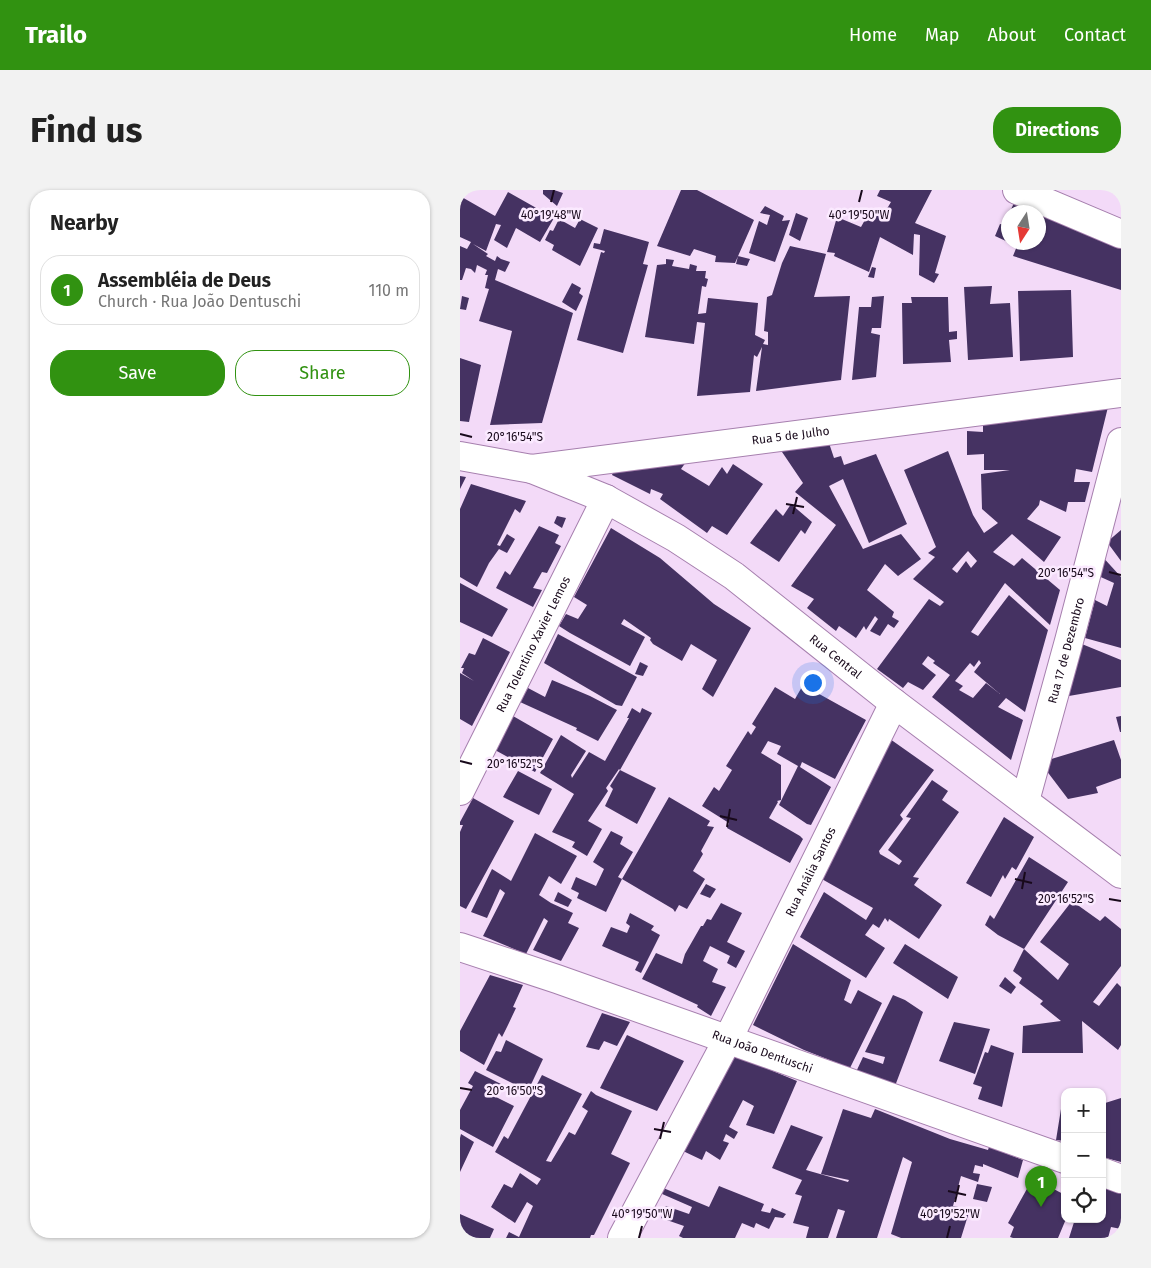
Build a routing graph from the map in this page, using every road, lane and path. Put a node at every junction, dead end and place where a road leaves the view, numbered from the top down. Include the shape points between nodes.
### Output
1 (1017, 190) edge
2 (1121, 234) edge
3 (1121, 393) edge
4 (1121, 442) edge
5 (460, 456) edge
6 (532, 469) junction
7 (606, 499) junction
8 (894, 703) junction
9 (460, 790) edge
10 (1025, 801) junction
11 (1121, 874) edge
12 (460, 947) edge
13 (728, 1039) junction
14 (1061, 1158) edge
15 (1106, 1173) edge
16 (1121, 1179) edge
17 (622, 1238) edge

1 - 2 street
3 - 6 street, Rua 5 de Julho
4 - 10 street, Rua 17 de Dezembro
5 - 6 street, Rua 5 de Julho
6 - 7 street, Rua Central
7 - 8 street, Rua Central via 676,538 734,576
7 - 9 street, Rua Tolentino Xavier Lemos
8 - 10 street, Rua Central
8 - 13 street, Rua Anália Santos
10 - 11 street, Rua Central
12 - 13 street, Rua João Dentuschi
13 - 14 street, Rua João Dentuschi
13 - 17 street, Rua Anália Santos
15 - 16 street

